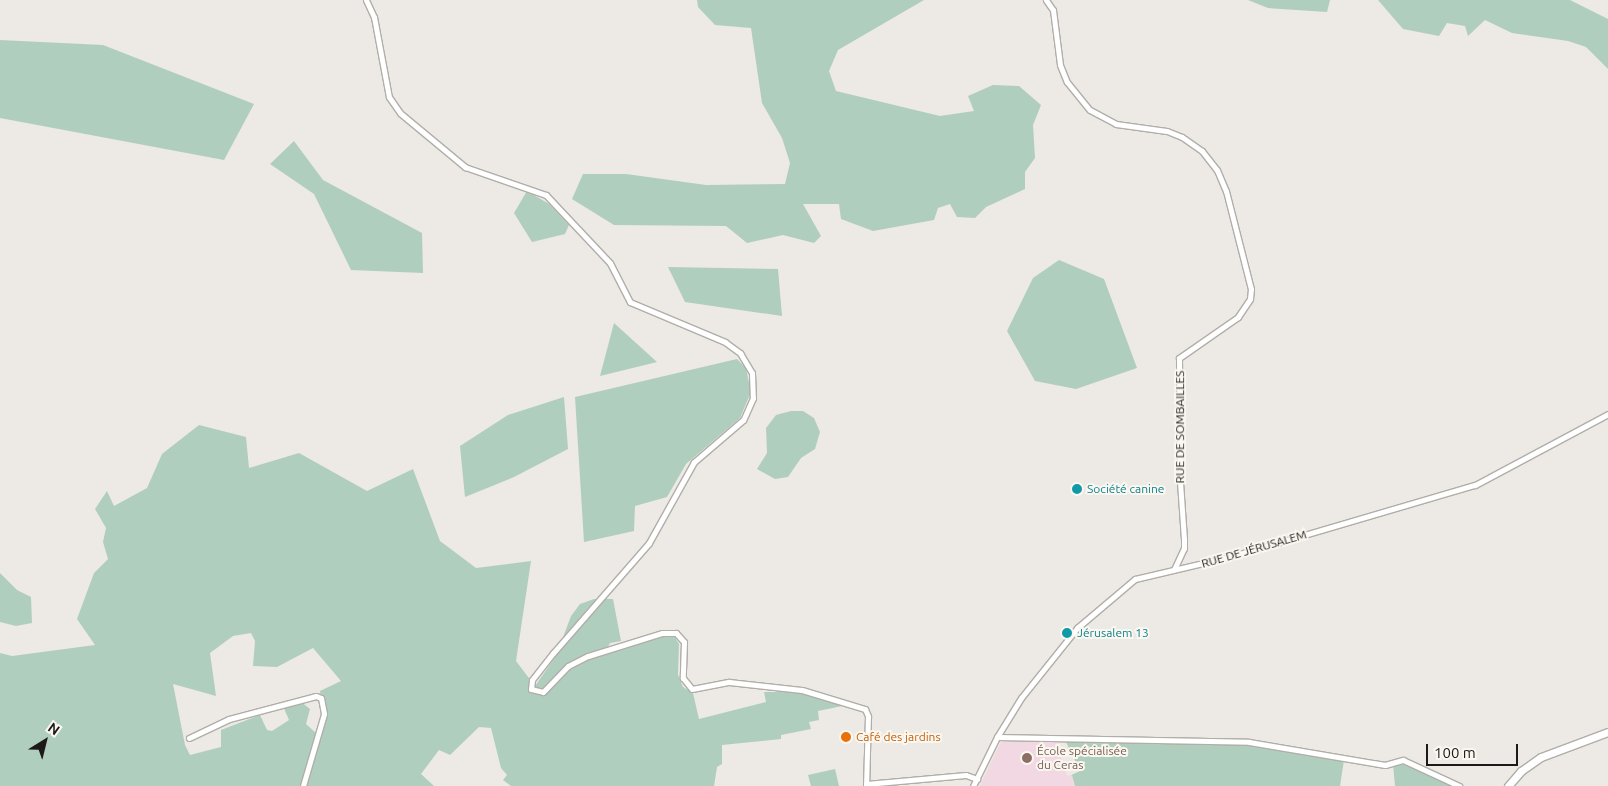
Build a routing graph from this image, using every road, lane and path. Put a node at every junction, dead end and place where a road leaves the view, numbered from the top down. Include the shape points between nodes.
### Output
1 (366, 0) edge
2 (1046, 0) edge
3 (1608, 414) edge
4 (1174, 569) junction
5 (1608, 732) edge
6 (997, 737) junction
7 (189, 738) dead end
8 (977, 778) junction
9 (866, 785) edge
10 (303, 786) edge
11 (973, 786) edge
12 (1459, 786) edge
13 (1508, 786) edge

1 - 9 street via 374,17 389,97 400,113 465,167 546,195 610,263 630,302 725,342 740,353 752,373 753,398 743,420 694,462 649,543 553,653 532,680 531,689 543,692 568,666 588,656 672,632 682,638 683,678 695,690 724,682 794,689 865,709 868,716
2 - 4 street, RUE DE SOMBAILLES via 1053,10 1064,74 1090,110 1116,124 1167,131 1182,137 1202,151 1216,170 1226,191 1251,290 1250,300 1238,317 1179,358 1184,548
3 - 4 street, RUE DE JÉRUSALEM via 1475,484 1233,556
4 - 6 street, RUE DE JÉRUSALEM via 1135,579 1092,614 1021,698
5 - 13 main road via 1541,757 1520,771
6 - 8 street, RUE DE JÉRUSALEM
6 - 12 street via 1249,742 1385,765 1403,760
7 - 10 street via 229,719 316,696 321,698 324,714
8 - 9 street via 966,774
8 - 11 street, RUE DE JÉRUSALEM

